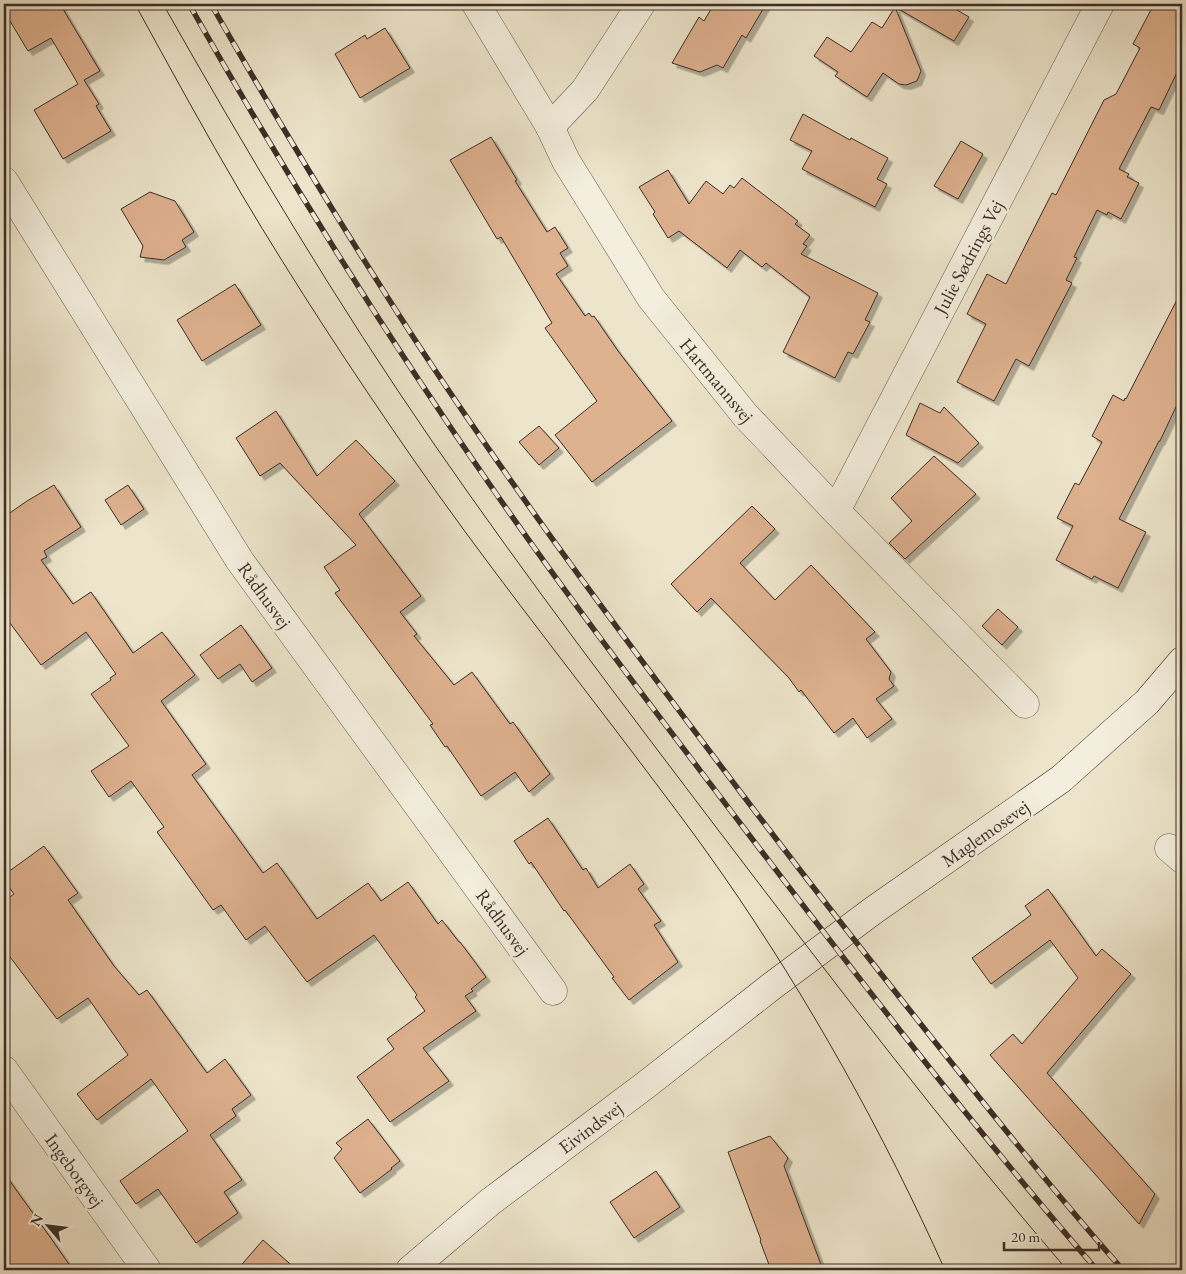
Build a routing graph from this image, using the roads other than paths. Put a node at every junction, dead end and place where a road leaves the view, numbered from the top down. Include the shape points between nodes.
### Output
1 (476, 4) edge
2 (640, 4) edge
3 (1100, 4) edge
4 (550, 127) junction
5 (4, 181) edge
6 (836, 511) junction
7 (1182, 661) edge
8 (1025, 704) dead end
9 (772, 986) joint
10 (553, 991) dead end
11 (4, 1073) edge
12 (147, 1270) edge
13 (410, 1270) edge

1 - 4 street, Hartmannsvej
2 - 4 street via 585,90
3 - 6 street, Julie Sødrings Vej
4 - 6 street, Hartmannsvej via 566,161 651,298 745,414
5 - 10 street, Rådhusvej via 240,561
6 - 8 street, Hartmannsvej
7 - 9 street, Maglemosevej via 1147,702 1061,779
9 - 13 street, Eivindsvej via 490,1202
11 - 12 street, Ingeborgvej

